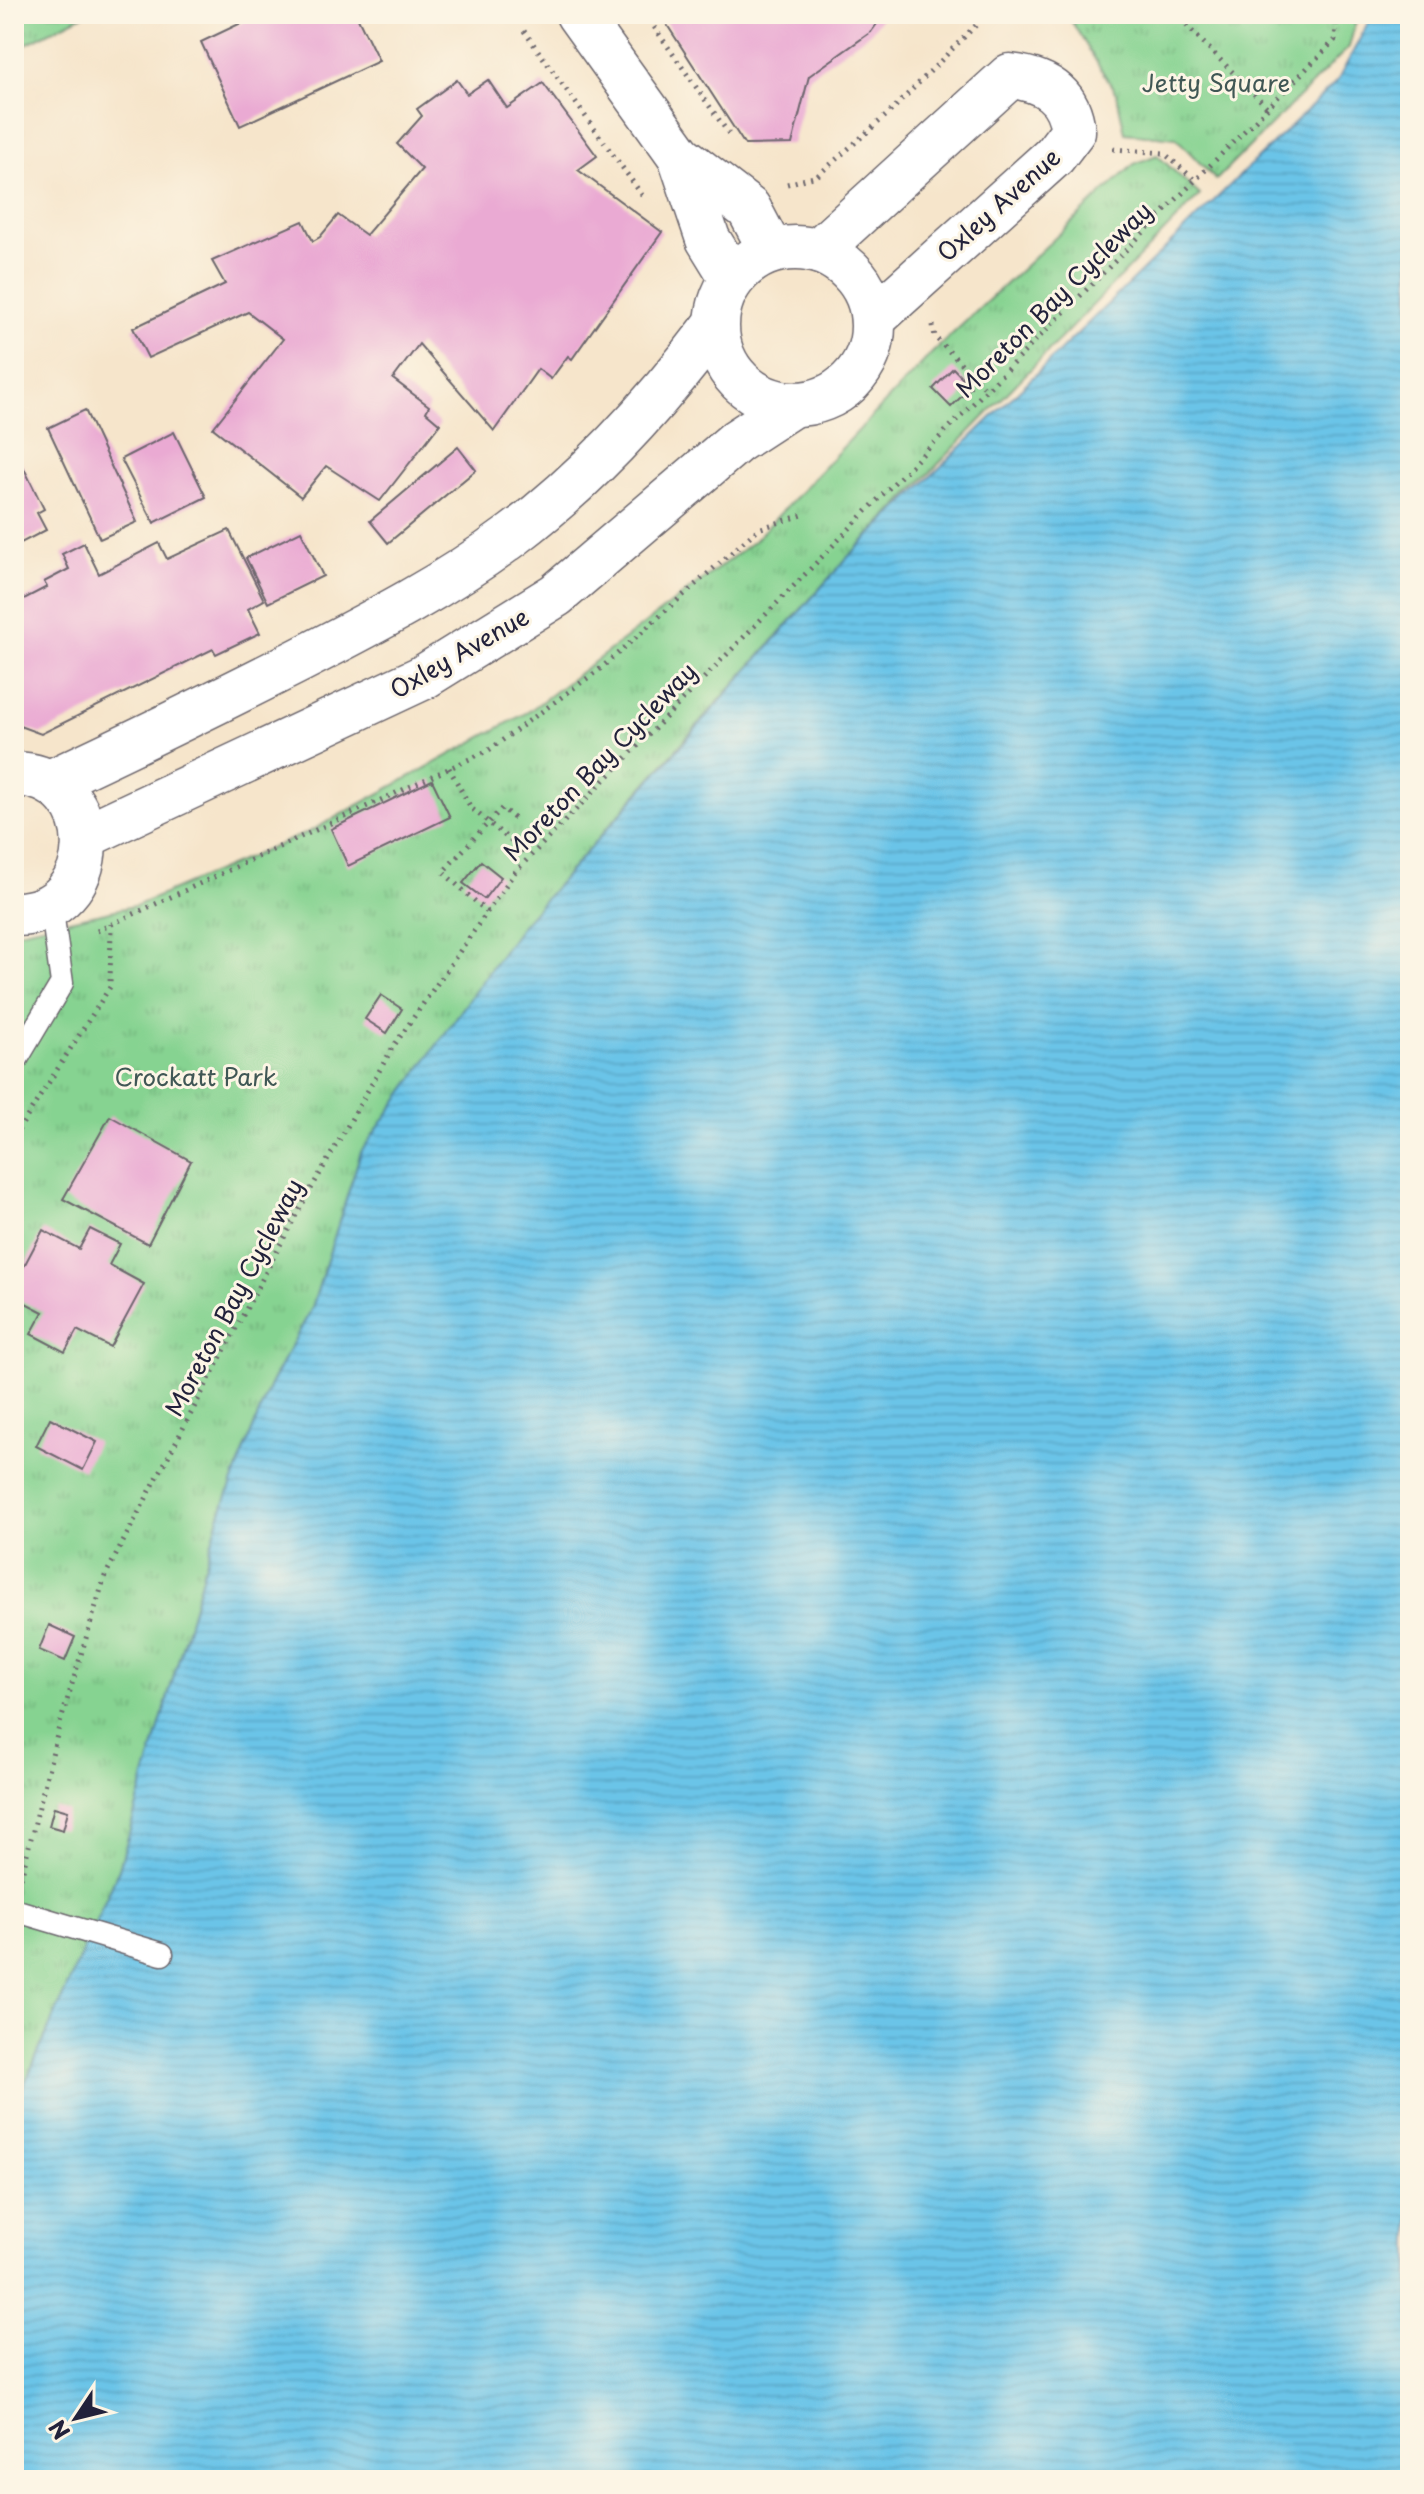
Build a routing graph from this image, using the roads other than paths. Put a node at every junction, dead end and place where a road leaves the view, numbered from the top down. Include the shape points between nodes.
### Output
1 (578, 14) edge
2 (680, 156) junction
3 (771, 251) junction
4 (818, 251) junction
5 (732, 278) junction
6 (873, 319) junction
7 (714, 327) junction
8 (792, 405) junction
9 (32, 778) edge
10 (85, 836) junction
11 (33, 909) edge
12 (14, 1064) edge
13 (16, 1900) edge
14 (162, 1954) dead end

1 - 2 street
2 - 3 street via 749,209
2 - 5 street via 708,239
3 - 4 street
3 - 5 street
4 - 6 street via 856,277
4 - 6 street, Oxley Avenue via 1010,76 1038,79 1058,94 1073,131 1054,156
5 - 7 street
6 - 8 street via 871,347 860,371 840,391
7 - 8 street via 727,365 744,385 767,399
7 - 9 street via 613,448 516,533 448,581 151,736
8 - 10 street, Oxley Avenue via 737,441 556,595 422,678
9 - 10 street via 67,796
10 - 11 street via 78,875 67,891
11 - 12 lane via 62,983
13 - 14 lane

